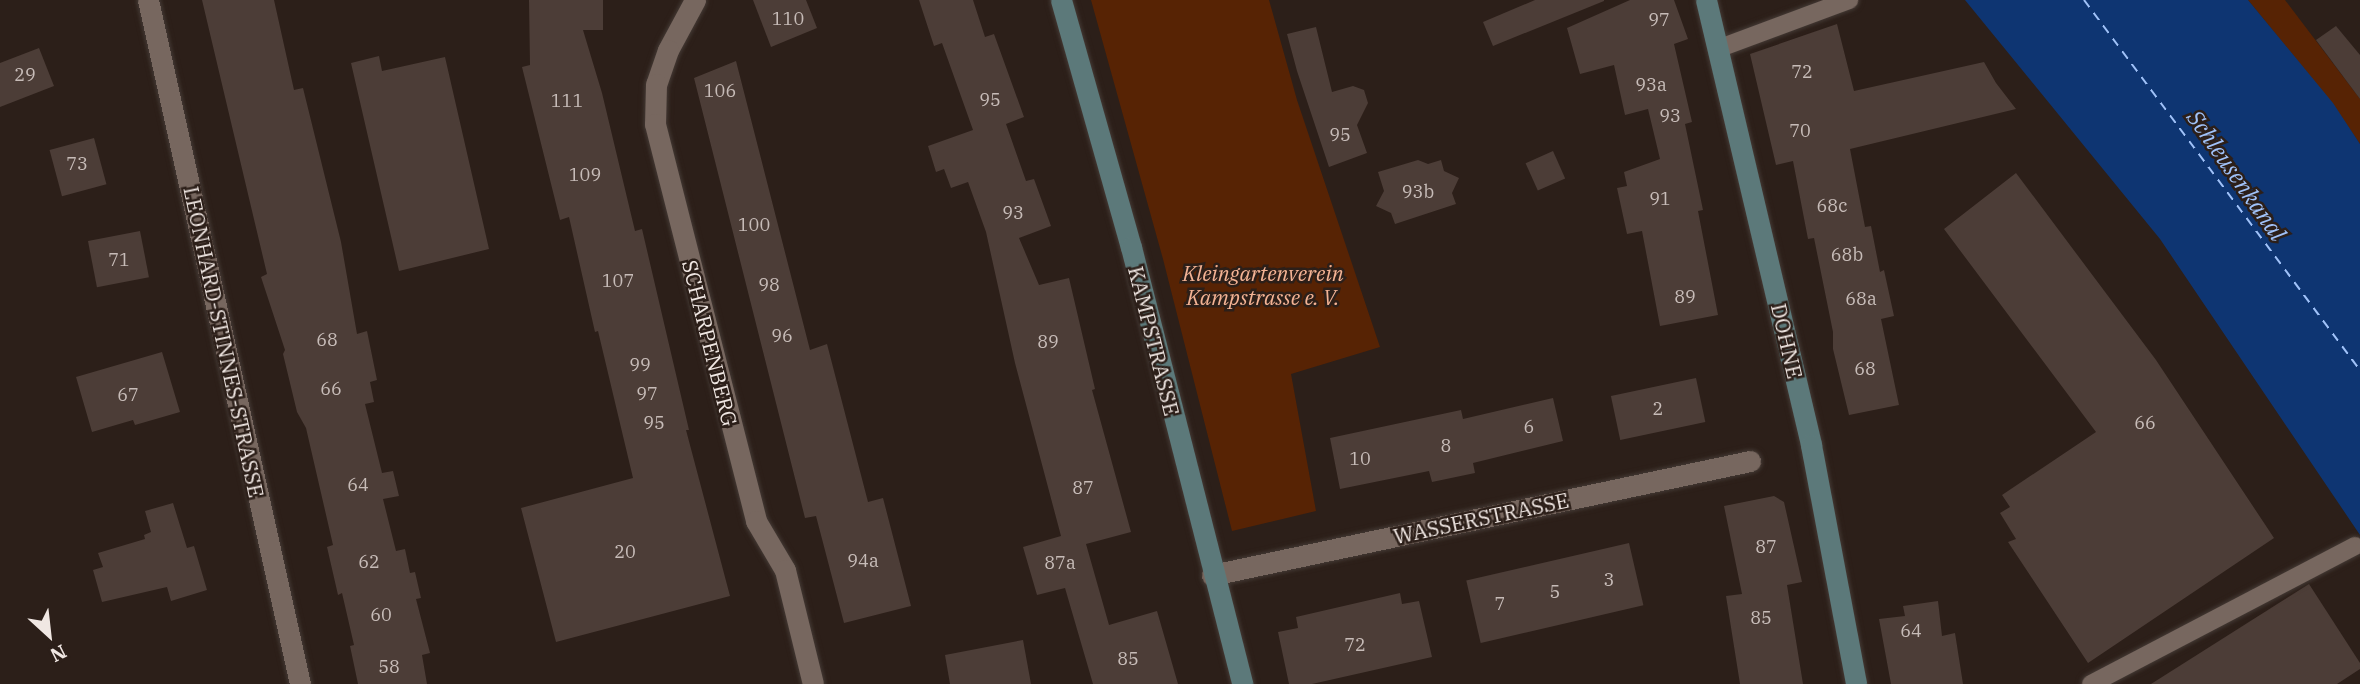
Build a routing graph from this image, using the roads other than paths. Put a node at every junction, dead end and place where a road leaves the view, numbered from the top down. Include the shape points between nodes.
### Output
1 (148, 0) edge
2 (695, 0) edge
3 (1061, 0) edge
4 (1706, 0) edge
5 (1849, 0) edge
6 (1720, 48) junction
7 (1750, 461) dead end
8 (2356, 547) dead end
9 (1212, 575) junction
10 (300, 684) edge
11 (813, 684) edge
12 (1242, 684) edge
13 (1856, 684) edge
14 (2091, 684) edge

1 - 10 street, LEONHARD-STINNES-STRASSE
2 - 11 street, SCHARPENBERG via 656,84 655,124 756,521 785,570
3 - 9 main road, KAMPSTRASSE via 1131,247
4 - 6 main road, DOHNE
5 - 6 lane
6 - 13 main road, DOHNE via 1811,445
7 - 9 street, WASSERSTRASSE
8 - 14 lane
9 - 12 main road, KAMPSTRASSE

